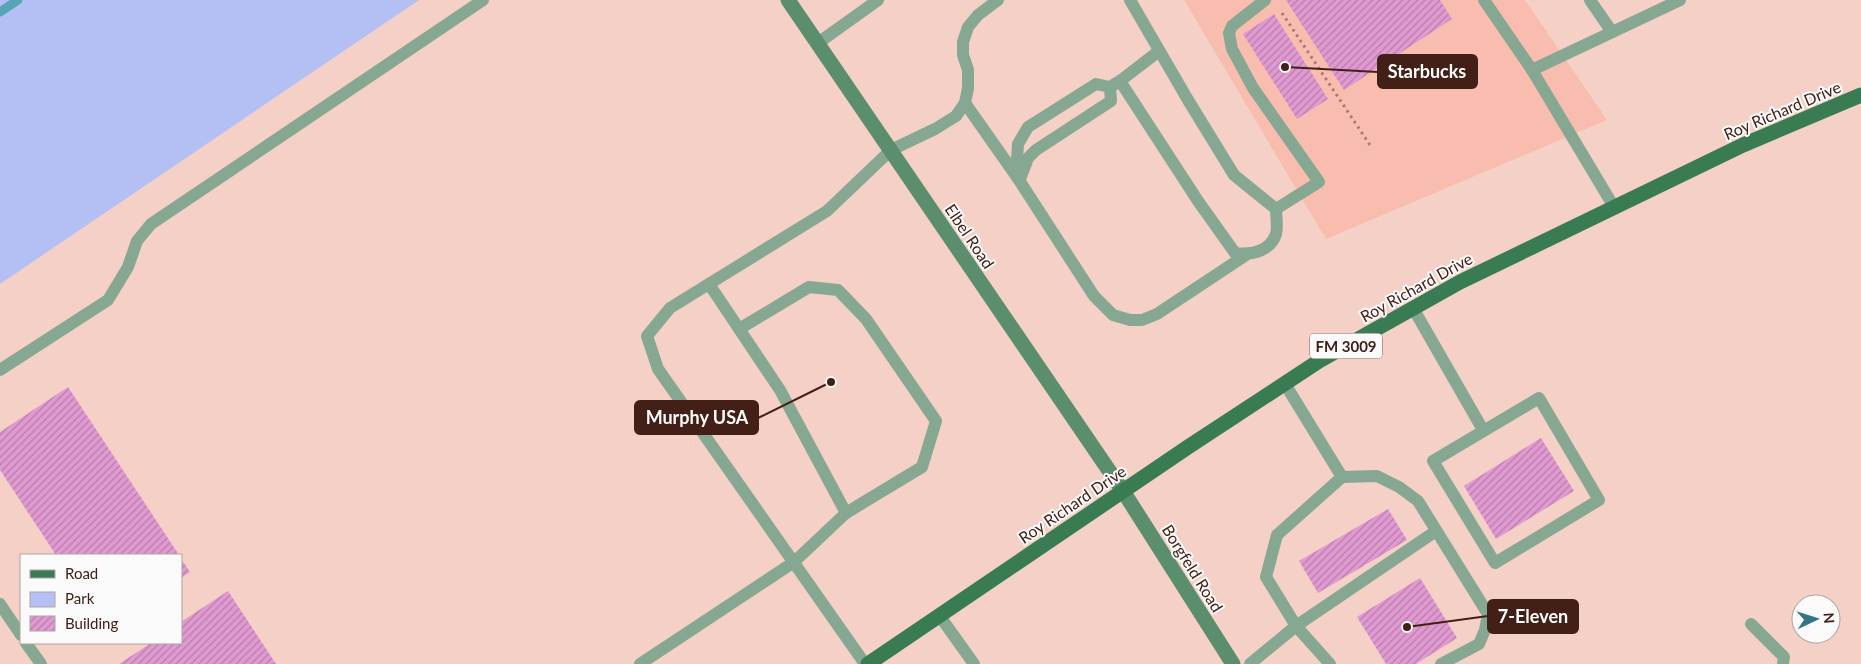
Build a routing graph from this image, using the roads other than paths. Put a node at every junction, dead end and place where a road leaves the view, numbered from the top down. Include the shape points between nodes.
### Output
1 (483, 0) edge
2 (788, 0) edge
3 (878, 0) edge
4 (998, 0) edge
5 (1130, 0) edge
6 (1265, 0) edge
7 (1484, 0) edge
8 (1590, 0) edge
9 (1680, 0) edge
10 (1612, 32) junction
11 (818, 43) junction
12 (1159, 51) junction
13 (1532, 70) junction
14 (1115, 84) junction
15 (1861, 95) edge
16 (966, 103) junction
17 (890, 150) junction
18 (1019, 180) junction
19 (1614, 207) junction
20 (1276, 209) junction
21 (1246, 255) junction
22 (709, 284) junction
23 (1413, 308) junction
24 (739, 329) junction
25 (0, 370) edge
26 (1285, 384) junction
27 (1483, 430) junction
28 (1342, 477) junction
29 (1123, 492) junction
30 (846, 512) junction
31 (1436, 531) junction
32 (794, 562) junction
33 (0, 604) edge
34 (940, 616) junction
35 (1751, 624) dead end
36 (1296, 626) junction
37 (20, 634) edge
38 (27, 644) edge
39 (41, 664) edge
40 (640, 664) edge
41 (867, 664) edge
42 (974, 664) edge
43 (1233, 664) edge
44 (1250, 664) edge
45 (1330, 664) edge
46 (1441, 664) edge
47 (1784, 664) edge

1 - 25 lane via 151,224 137,242 128,267 108,300
2 - 11 street, Elbel Road
3 - 11 lane
4 - 16 lane via 968,27 963,42 968,70
5 - 12 lane
6 - 20 lane via 1232,26 1229,33 1232,49 1254,88 1318,182
7 - 13 lane
8 - 10 lane
9 - 10 lane
10 - 13 lane
11 - 17 street, Elbel Road
12 - 14 lane
12 - 20 lane via 1234,175
13 - 19 lane
14 - 18 lane via 1111,101 1036,150 1028,158
14 - 18 lane via 1096,84 1028,127 1018,144
14 - 21 lane via 1235,253
15 - 19 main road, Roy Richard Drive / FM 3009 via 1743,145
16 - 17 lane via 956,116 935,129
16 - 18 lane
17 - 22 lane via 826,211
17 - 29 street, Elbel Road
18 - 21 lane via 1094,296 1114,315 1142,320 1157,314
19 - 23 main road, Roy Richard Drive / FM 3009
20 - 21 lane via 1276,233 1271,242 1260,252
22 - 24 lane
22 - 32 lane via 670,308 647,336 658,369
23 - 26 main road, Roy Richard Drive / FM 3009
23 - 27 lane
24 - 30 lane via 780,390
24 - 30 lane via 808,287 838,290 866,318 936,420 922,467
26 - 28 lane
26 - 29 main road, Roy Richard Drive / FM 3009
27 - 27 lane via 1432,461 1495,563 1599,500 1539,398
28 - 31 lane via 1377,476 1399,487 1418,501
28 - 36 lane via 1277,535 1266,578
29 - 34 main road, Roy Richard Drive / FM 3009
29 - 43 street, Borgfeld Road
30 - 32 lane
31 - 36 lane
31 - 46 lane via 1488,614 1478,644
32 - 40 lane
32 - 41 lane
33 - 37 lane
34 - 41 main road, Roy Richard Drive / FM 3009
34 - 42 lane
35 - 47 lane via 1784,657
36 - 44 lane
36 - 45 lane
38 - 39 lane

